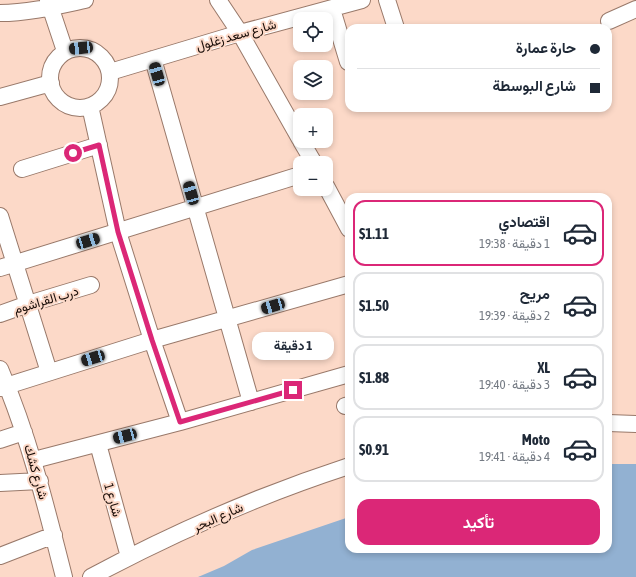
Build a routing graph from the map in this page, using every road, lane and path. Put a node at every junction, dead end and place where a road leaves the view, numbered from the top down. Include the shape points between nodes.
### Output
1 (84, 0) edge
2 (218, 0) edge
3 (362, 0) edge
4 (387, 0) edge
5 (50, 4) edge
6 (332, 9) junction
7 (636, 9) edge
8 (0, 13) edge
9 (609, 21) dead end
10 (395, 24) edge
11 (240, 33) junction
12 (65, 51) junction
13 (345, 52) edge
14 (153, 59) junction
15 (110, 72) junction
16 (51, 83) junction
17 (0, 97) edge
18 (90, 106) junction
19 (293, 126) edge
20 (99, 145) junction
21 (22, 169) dead end
22 (293, 177) edge
23 (331, 196) edge
24 (195, 208) junction
25 (0, 216) edge
26 (345, 222) edge
27 (118, 232) junction
28 (15, 263) junction
29 (0, 268) edge
30 (91, 285) dead end
31 (345, 285) edge
32 (28, 304) junction
33 (0, 314) edge
34 (228, 319) junction
35 (152, 340) junction
36 (0, 369) edge
37 (49, 372) junction
38 (345, 375) edge
39 (3, 386) edge
40 (251, 402) junction
41 (180, 422) junction
42 (612, 422) edge
43 (636, 424) edge
44 (24, 432) junction
45 (0, 440) edge
46 (98, 444) junction
47 (34, 460) junction
48 (345, 467) edge
49 (40, 481) junction
50 (0, 483) edge
51 (54, 535) junction
52 (0, 556) edge
53 (129, 557) junction
54 (64, 577) edge
55 (91, 577) edge

1 - 5 street
2 - 11 street
3 - 6 street, شارع سعد زغلول
4 - 10 street
5 - 8 street via 13,13
5 - 12 street
6 - 11 street, شارع سعد زغلول
6 - 13 street
7 - 9 street
11 - 14 street, شارع سعد زغلول
11 - 19 street
12 - 15 street via 81,48 96,52 103,58
12 - 16 street via 52,68
14 - 15 street, شارع سعد زغلول
14 - 24 street
15 - 18 street via 108,89 104,96
16 - 17 street
16 - 18 street via 58,98 65,104 82,108
18 - 20 street
20 - 21 street
20 - 27 street
22 - 24 street
23 - 26 street
24 - 27 street
24 - 34 street
25 - 28 street
27 - 28 street
27 - 35 street
28 - 29 street
28 - 32 street
30 - 32 street, درب القراشوم
31 - 34 street
32 - 33 street, درب القراشوم
32 - 37 street
34 - 35 street
34 - 40 street
35 - 37 street
35 - 41 street
36 - 39 street, شارع كشك
37 - 39 street
38 - 40 street
39 - 44 street, شارع كشك
40 - 41 street
41 - 46 street
42 - 43 street
44 - 45 street
44 - 47 street, شارع كشك
46 - 47 street
46 - 53 street, شارع 1
47 - 49 street, شارع كشك
48 - 53 street, شارع البحر via 240,506
49 - 50 street
49 - 51 street, شارع كشك
51 - 52 street
51 - 54 street, شارع كشك
53 - 55 street, شارع البحر

